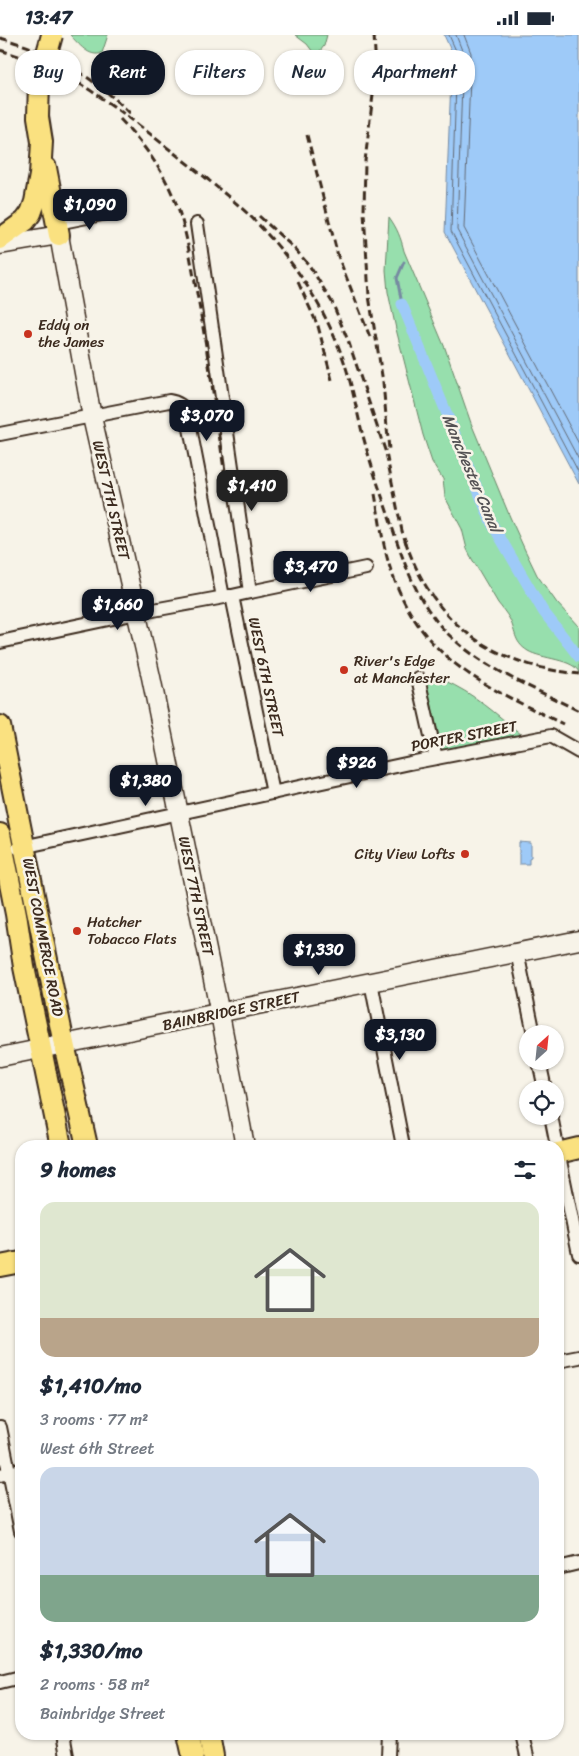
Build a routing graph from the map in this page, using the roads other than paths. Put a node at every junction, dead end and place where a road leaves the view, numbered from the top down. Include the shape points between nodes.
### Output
1 (52, 35) edge
2 (42, 142) junction
3 (116, 211) dead end
4 (197, 224) dead end
5 (58, 229) junction
6 (0, 239) edge
7 (0, 245) edge
8 (92, 417) junction
9 (0, 434) edge
10 (366, 568) dead end
11 (250, 592) junction
12 (227, 597) junction
13 (137, 613) junction
14 (0, 642) edge
15 (418, 678) dead end
16 (0, 727) edge
17 (579, 752) edge
18 (436, 758) junction
19 (273, 793) junction
20 (179, 814) junction
21 (1, 845) edge
22 (24, 846) junction
23 (579, 940) edge
24 (518, 952) junction
25 (371, 982) junction
26 (220, 1014) junction
27 (532, 1025) edge
28 (64, 1045) junction
29 (40, 1049) junction
30 (0, 1057) edge
31 (552, 1125) edge
32 (60, 1140) edge
33 (86, 1140) edge
34 (244, 1140) edge
35 (402, 1140) edge
36 (555, 1140) edge
37 (579, 1148) edge
38 (564, 1151) edge
39 (564, 1181) edge
40 (579, 1254) edge
41 (15, 1263) edge
42 (0, 1266) edge
43 (579, 1357) edge
44 (564, 1360) edge
45 (0, 1427) edge
46 (10, 1473) edge
47 (15, 1499) edge
48 (579, 1563) edge
49 (564, 1567) edge
50 (15, 1678) edge
51 (0, 1682) edge
52 (64, 1740) edge
53 (189, 1740) edge
54 (210, 1740) edge
55 (389, 1740) edge
56 (523, 1740) edge
57 (68, 1756) edge
58 (193, 1756) edge
59 (213, 1756) edge
60 (388, 1756) edge
61 (527, 1756) edge

1 - 2 main road, bridge via 39,82 38,117
2 - 5 main road
2 - 6 main road via 36,202 25,221
3 - 5 street
4 - 11 street
5 - 7 street
5 - 8 street, WEST 7TH STREET
8 - 9 street
8 - 12 street, WEST 6TH STREET via 169,401 184,408
8 - 13 street, WEST 7TH STREET
10 - 11 street
11 - 12 street
12 - 13 street
12 - 19 street, WEST 6TH STREET
13 - 14 street
13 - 20 street, WEST 7TH STREET
15 - 18 street
16 - 22 main road, WEST COMMERCE ROAD
17 - 18 street, PORTER STREET via 551,736
18 - 19 street, PORTER STREET
19 - 20 street, PORTER STREET
20 - 22 street, PORTER STREET
20 - 26 street, WEST 7TH STREET
21 - 22 street, PORTER STREET
21 - 29 main road, WEST COMMERCE ROAD
22 - 28 main road, WEST COMMERCE ROAD
23 - 24 street, BAINBRIDGE STREET
24 - 25 street, BAINBRIDGE STREET
24 - 27 street
25 - 26 street, BAINBRIDGE STREET
25 - 35 street
26 - 28 street, BAINBRIDGE STREET
26 - 34 street, WEST 7TH STREET
28 - 29 street, BAINBRIDGE STREET
28 - 33 main road, WEST COMMERCE ROAD
29 - 30 street, BAINBRIDGE STREET
29 - 32 main road, WEST COMMERCE ROAD
31 - 36 street
37 - 38 main road
39 - 40 street
41 - 42 main road
43 - 44 street
45 - 46 street
46 - 47 street
48 - 49 street
50 - 51 street
52 - 57 street
53 - 58 main road
54 - 59 main road
55 - 60 street
56 - 61 street

